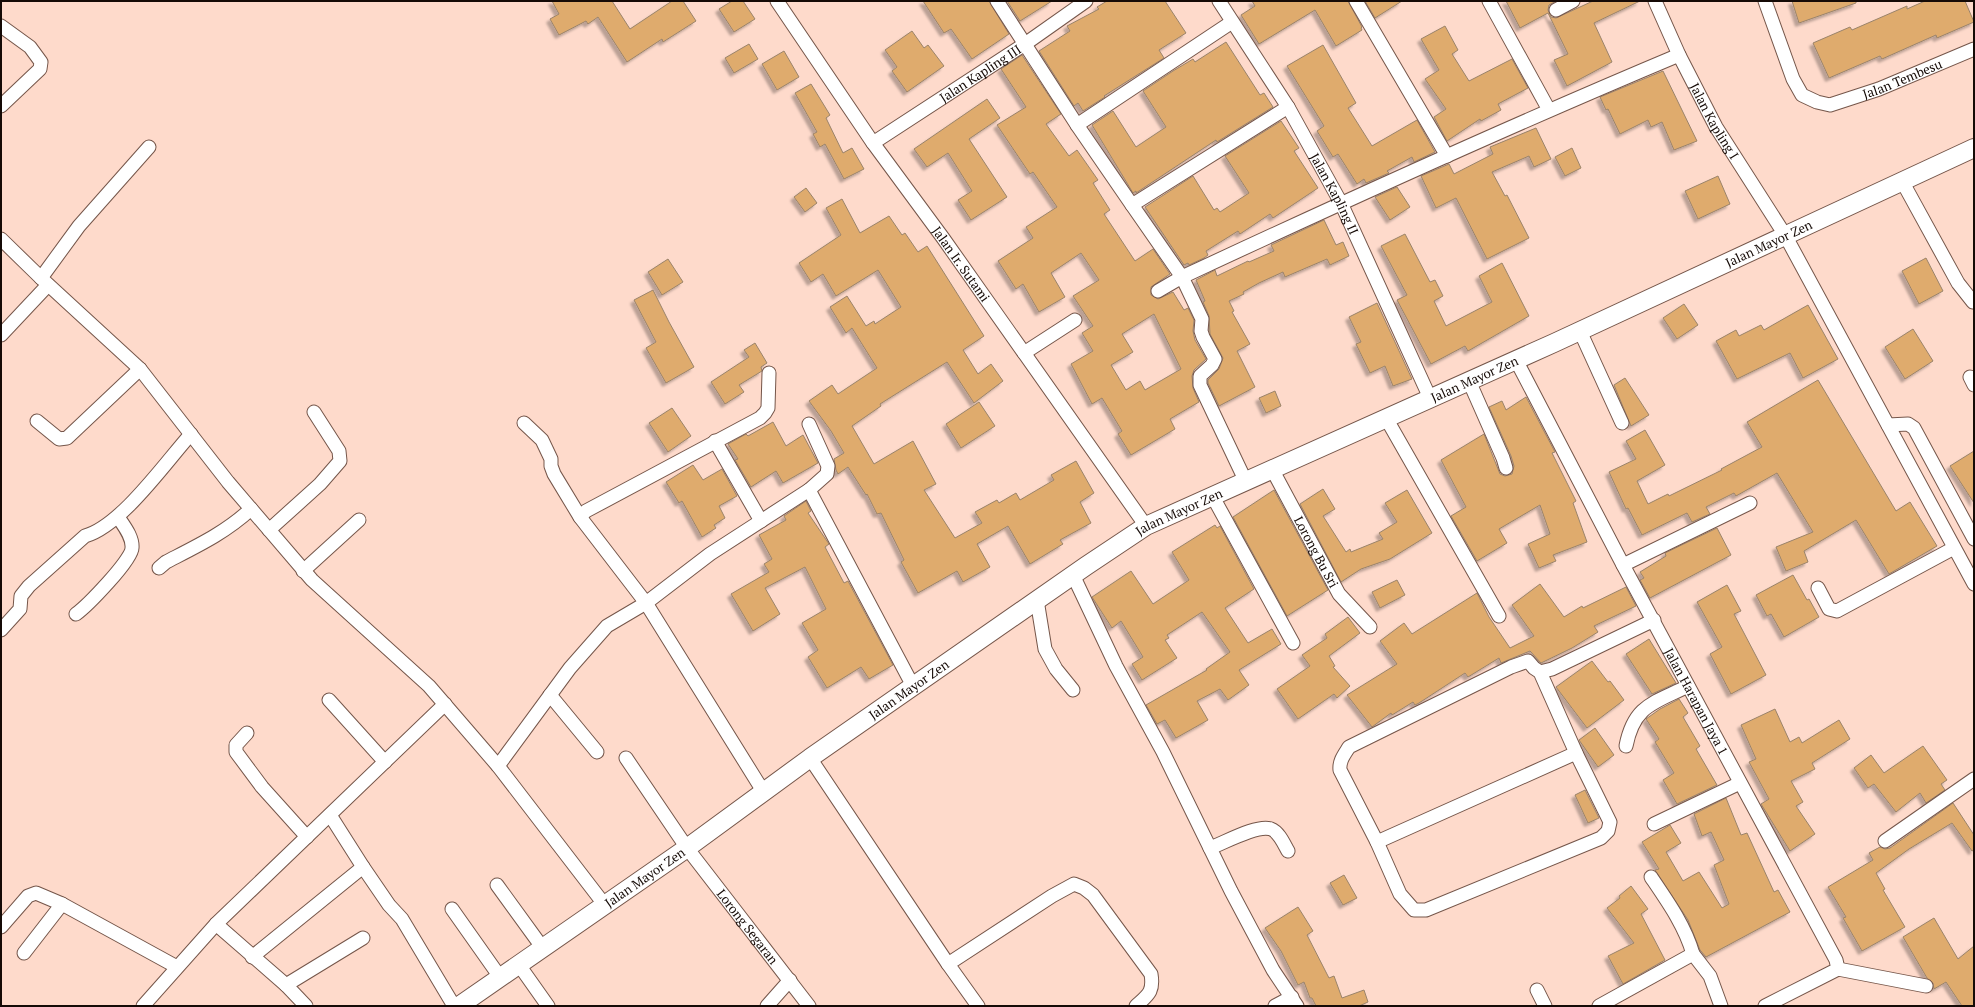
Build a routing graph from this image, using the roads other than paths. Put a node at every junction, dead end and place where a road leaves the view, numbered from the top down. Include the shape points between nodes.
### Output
1 (777, 1) edge
2 (997, 1) edge
3 (1086, 1) edge
4 (1219, 1) edge
5 (1356, 1) edge
6 (1489, 1) edge
7 (1573, 1) edge
8 (1656, 1) edge
9 (1765, 1) edge
10 (1556, 10) dead end
11 (1232, 22) junction
12 (1, 26) edge
13 (1025, 44) junction
14 (1974, 49) edge
15 (1679, 55) junction
16 (1, 106) edge
17 (1288, 107) junction
18 (1549, 110) junction
19 (1077, 125) junction
20 (873, 142) junction
21 (149, 147) dead end
22 (1972, 153) edge
23 (1447, 156) junction
24 (1902, 181) junction
25 (1341, 203) junction
26 (1132, 205) junction
27 (1785, 235) junction
28 (1, 239) edge
29 (1182, 277) junction
30 (45, 282) junction
31 (1158, 290) dead end
32 (1973, 302) edge
33 (1075, 320) dead end
34 (1580, 331) junction
35 (1, 335) edge
36 (1024, 353) junction
37 (1516, 360) junction
38 (140, 369) junction
39 (769, 373) dead end
40 (1469, 381) junction
41 (1430, 398) junction
42 (314, 412) dead end
43 (1386, 418) junction
44 (37, 421) dead end
45 (524, 423) dead end
46 (1622, 423) dead end
47 (809, 424) dead end
48 (1888, 425) junction
49 (191, 434) junction
50 (714, 441) junction
51 (1506, 468) dead end
52 (1272, 469) junction
53 (1246, 482) junction
54 (809, 490) junction
55 (1213, 497) junction
56 (1750, 503) dead end
57 (251, 509) junction
58 (118, 517) junction
59 (580, 517) junction
60 (359, 520) dead end
61 (761, 521) junction
62 (1146, 526) junction
63 (269, 530) junction
64 (1974, 539) edge
65 (1954, 548) junction
66 (1623, 565) junction
67 (159, 568) dead end
68 (304, 571) junction
69 (1073, 575) junction
70 (1972, 577) edge
71 (1818, 588) dead end
72 (1037, 600) junction
73 (646, 603) junction
74 (76, 614) dead end
75 (1499, 616) dead end
76 (1654, 620) junction
77 (1370, 627) dead end
78 (1, 630) edge
79 (1293, 643) dead end
80 (1540, 672) junction
81 (913, 686) junction
82 (1688, 686) junction
83 (1073, 690) dead end
84 (550, 695) junction
85 (329, 700) dead end
86 (445, 704) junction
87 (247, 733) dead end
88 (1626, 746) dead end
89 (598, 752) dead end
90 (1576, 752) junction
91 (626, 758) dead end
92 (810, 758) junction
93 (385, 762) junction
94 (498, 766) junction
95 (1974, 779) edge
96 (1740, 783) junction
97 (763, 791) junction
98 (330, 815) junction
99 (1654, 824) dead end
100 (307, 837) junction
101 (1885, 841) dead end
102 (1377, 842) junction
103 (687, 848) junction
104 (1210, 848) junction
105 (1288, 851) dead end
106 (363, 867) junction
107 (1651, 877) dead end
108 (497, 885) dead end
109 (62, 904) junction
110 (604, 904) junction
111 (452, 908) dead end
112 (216, 924) junction
113 (1, 927) edge
114 (363, 938) dead end
115 (542, 947) junction
116 (24, 953) dead end
117 (1693, 954) junction
118 (252, 957) junction
119 (948, 964) junction
120 (519, 965) junction
121 (177, 967) junction
122 (1838, 969) junction
123 (500, 977) junction
124 (790, 980) junction
125 (286, 985) junction
126 (1926, 986) dead end
127 (1537, 990) dead end
128 (1294, 1002) edge
129 (143, 1006) edge
130 (306, 1006) edge
131 (454, 1006) edge
132 (459, 1006) edge
133 (548, 1006) edge
134 (767, 1006) edge
135 (809, 1006) edge
136 (978, 1006) edge
137 (1136, 1006) edge
138 (1275, 1006) edge
139 (1546, 1006) edge
140 (1599, 1006) edge
141 (1721, 1006) edge
142 (1765, 1006) edge

1 - 20 street, Jalan Ir. Sutami
2 - 13 street
3 - 13 street, Jalan Kapling III
4 - 11 street, Jalan Kapling II
5 - 23 street
6 - 18 street
7 - 10 street
8 - 15 street, Jalan Kapling I
9 - 14 street, Jalan Tembesu via 1793,79 1802,95 1830,105 1879,89
11 - 17 street, Jalan Kapling II
11 - 19 street
12 - 16 street via 30,47 41,62 40,69
13 - 19 street
13 - 20 street, Jalan Kapling III
15 - 18 street
15 - 27 street, Jalan Kapling I via 1716,127
17 - 25 street, Jalan Kapling II
17 - 26 street
18 - 23 street
19 - 26 street
20 - 36 street, Jalan Ir. Sutami
21 - 30 street via 79,226
22 - 24 street, Jalan Mayor Zen
23 - 25 street
24 - 27 street, Jalan Mayor Zen
24 - 32 street via 1958,283
25 - 29 street
25 - 41 street, Jalan Kapling II
26 - 29 street
27 - 34 street, Jalan Mayor Zen
27 - 48 street, Jalan Kapling I
28 - 30 street
29 - 31 street
29 - 53 street via 1202,319 1203,337 1215,359 1200,376 1200,385
30 - 35 street
30 - 38 street
33 - 36 street
34 - 37 street, Jalan Mayor Zen
34 - 46 street
36 - 62 street, Jalan Ir. Sutami
37 - 40 street, Jalan Mayor Zen
37 - 66 street, Jalan Harapan Jaya 1
38 - 44 street via 67,438 59,439
38 - 49 street
39 - 50 street via 766,413
40 - 41 street, Jalan Mayor Zen
40 - 51 street
41 - 43 street, Jalan Mayor Zen
42 - 63 street via 339,451 340,461 320,484
43 - 52 street, Jalan Mayor Zen
43 - 75 street
45 - 59 street via 542,440 551,459 554,474
47 - 54 street via 828,466 827,474
48 - 64 street via 1908,424 1914,428
48 - 65 street, Jalan Kapling I
49 - 57 street
49 - 58 street
50 - 59 street via 586,511
50 - 61 street
52 - 53 street, Jalan Mayor Zen
52 - 77 street, Lorong Bu Sri via 1339,594
53 - 55 street, Jalan Mayor Zen
54 - 61 street
54 - 81 street
55 - 62 street, Jalan Mayor Zen
55 - 79 street
56 - 66 street
57 - 63 street
57 - 67 street via 215,538
58 - 74 street via 131,539 133,549 127,561 85,608
58 - 78 street via 85,536 29,586 21,596 20,609
59 - 73 street
60 - 68 street
61 - 73 street via 710,554
62 - 69 street, Jalan Mayor Zen
63 - 68 street
65 - 70 street, Jalan Kapling I
65 - 71 street via 1837,611 1828,609
66 - 76 street, Jalan Harapan Jaya 1
68 - 86 street via 429,686
69 - 72 street, Jalan Mayor Zen
69 - 104 street via 1116,666 1163,752
72 - 81 street, Jalan Mayor Zen
72 - 83 street via 1045,649 1056,669
73 - 84 street via 607,626
73 - 97 street
76 - 80 street via 1552,669
76 - 82 street, Jalan Harapan Jaya 1
80 - 90 street
80 - 102 street via 1528,661 1511,667 1349,747 1339,764 1340,770
81 - 92 street, Jalan Mayor Zen
82 - 88 street via 1641,711 1633,723
82 - 96 street, Jalan Harapan Jaya 1
84 - 89 street
84 - 94 street
85 - 93 street
86 - 93 street
86 - 94 street
87 - 100 street via 236,745 236,752 262,787
90 - 102 street
90 - 102 street via 1610,822 1608,831 1602,838 1426,910 1414,910 1400,894
91 - 103 street, Lorong Segaran
92 - 97 street, Jalan Mayor Zen
92 - 119 street
93 - 98 street
94 - 110 street
95 - 101 street
96 - 99 street
96 - 122 street, Jalan Harapan Jaya 1 via 1836,960
97 - 103 street, Jalan Mayor Zen
98 - 100 street
98 - 106 street
100 - 112 street
103 - 110 street, Jalan Mayor Zen
103 - 124 street, Lorong Segaran
104 - 105 street via 1262,828 1272,829
104 - 128 street via 1273,970
106 - 118 street
106 - 131 street via 402,919
107 - 117 street via 1676,915
108 - 115 street
109 - 113 street via 36,893 28,896
109 - 116 street
109 - 121 street
110 - 115 street, Jalan Mayor Zen
111 - 123 street
112 - 118 street
112 - 121 street
114 - 125 street
115 - 120 street, Jalan Mayor Zen
117 - 140 street
117 - 141 street via 1710,976
118 - 125 street
119 - 136 street
119 - 137 street via 1074,884 1093,895 1151,974 1153,984 1149,994
120 - 123 street, Jalan Mayor Zen
120 - 133 street
121 - 129 street
122 - 126 street
122 - 142 street
123 - 132 street, Jalan Mayor Zen
124 - 134 street
124 - 135 street, Lorong Segaran
125 - 130 street
127 - 139 street
128 - 138 street

